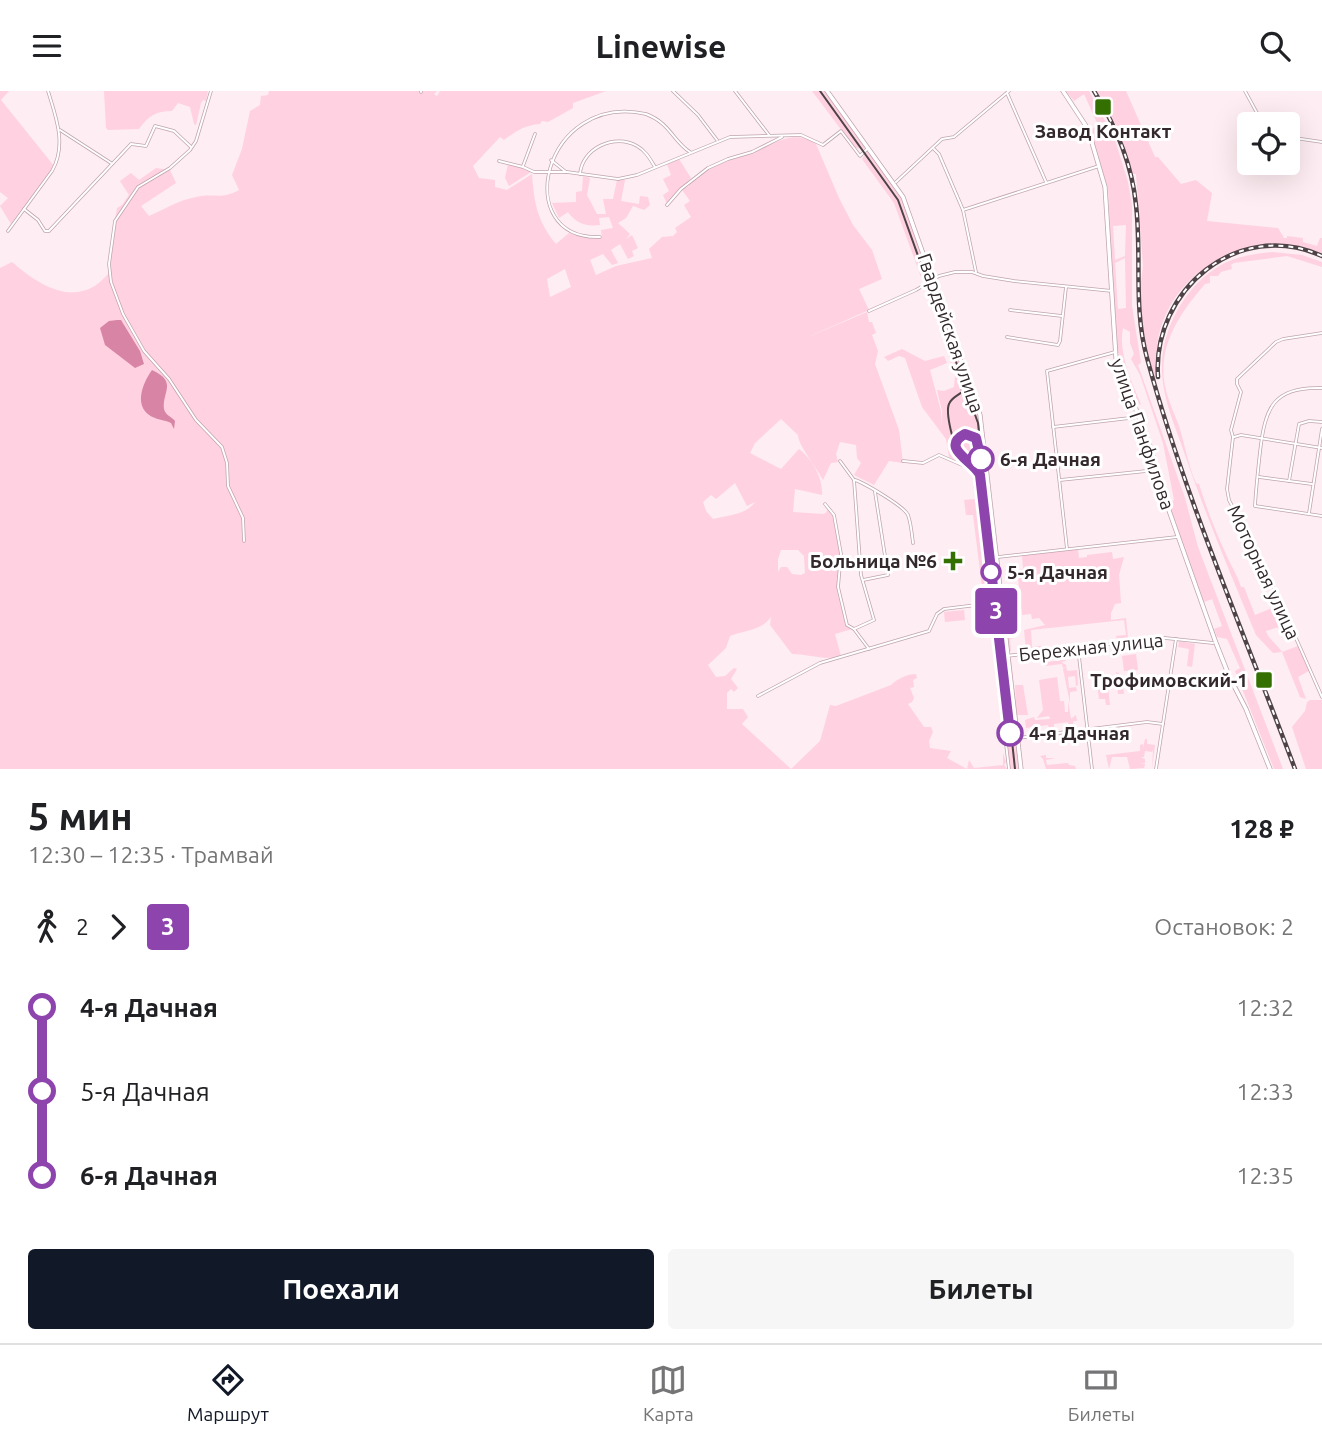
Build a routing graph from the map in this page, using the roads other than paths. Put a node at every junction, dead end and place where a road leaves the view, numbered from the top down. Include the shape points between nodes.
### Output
1 (48, 91) edge
2 (211, 91) edge
3 (673, 91) edge
4 (734, 91) edge
5 (827, 91) edge
6 (1063, 91) edge
7 (1246, 91) edge
8 (1008, 92) edge
9 (618, 108) dead end
10 (623, 108) dead end
11 (608, 109) dead end
12 (1257, 112) edge
13 (59, 129) junction
14 (535, 134) dead end
15 (769, 136) junction
16 (783, 136) junction
17 (1300, 139) edge
18 (559, 140) dead end
19 (718, 141) junction
20 (1322, 142) edge
21 (192, 148) junction
22 (869, 148) junction
23 (933, 148) junction
24 (691, 152) junction
25 (551, 159) junction
26 (499, 161) dead end
27 (111, 164) junction
28 (1100, 166) junction
29 (523, 167) junction
30 (656, 168) junction
31 (567, 172) junction
32 (548, 173) junction
33 (580, 174) junction
34 (895, 183) junction
35 (1047, 183) junction
36 (667, 205) dead end
37 (24, 209) junction
38 (963, 211) junction
39 (8, 230) dead end
40 (600, 237) dead end
41 (976, 273) junction
42 (934, 279) junction
43 (1066, 286) junction
44 (1113, 291) junction
45 (1010, 310) dead end
46 (869, 311) dead end
47 (1063, 316) junction
48 (1322, 333) edge
49 (1007, 337) dead end
50 (1115, 352) junction
51 (1322, 389) edge
52 (1139, 417) junction
53 (1322, 422) edge
54 (1053, 427) junction
55 (1322, 429) edge
56 (1233, 437) junction
57 (1262, 438) junction
58 (1296, 443) junction
59 (1321, 447) edge
60 (840, 461) dead end
61 (903, 461) dead end
62 (1157, 470) junction
63 (1258, 477) junction
64 (854, 480) junction
65 (1059, 481) junction
66 (1289, 481) junction
67 (1314, 485) junction
68 (875, 492) junction
69 (825, 504) dead end
70 (1309, 514) junction
71 (1322, 516) edge
72 (1178, 537) junction
73 (244, 541) dead end
74 (913, 543) dead end
75 (995, 548) junction
76 (1067, 549) junction
77 (983, 550) junction
78 (996, 557) junction
79 (863, 580) junction
80 (1002, 602) junction
81 (989, 604) junction
82 (854, 629) junction
83 (1176, 638) junction
84 (1216, 643) junction
85 (1078, 648) junction
86 (869, 649) junction
87 (1008, 656) junction
88 (996, 657) junction
89 (758, 696) dead end
90 (1322, 697) edge
91 (1163, 725) junction
92 (1087, 730) junction
93 (1017, 739) junction
94 (1009, 769) edge
95 (1021, 769) edge
96 (1092, 769) edge
97 (1156, 769) edge
98 (1270, 769) edge

1 - 13 street
2 - 21 street
3 - 19 street
4 - 15 street
5 - 22 street, Гвардейская улица
6 - 28 street, улица Панфилова via 1084,122
7 - 12 street
8 - 23 street via 954,137 942,139
8 - 35 street
9 - 11 street
10 - 24 street via 663,124
13 - 27 street
13 - 37 street via 55,166
14 - 29 street
15 - 16 street
15 - 19 street
16 - 22 street via 801,135 823,145 841,131 860,156
16 - 36 street via 708,168
17 - 20 street
18 - 25 street
19 - 24 street
21 - 27 street via 174,131 155,126 146,146 131,144
21 - 73 street via 138,187 115,221 111,282 144,351 222,447 228,486 243,518
22 - 34 street, Гвардейская улица
23 - 34 street
23 - 38 street
24 - 30 street
25 - 31 street
25 - 32 street
26 - 29 street
27 - 37 street via 49,231
28 - 35 street
28 - 44 street, улица Панфилова
29 - 32 street
30 - 33 street via 618,179
30 - 33 street via 642,150 618,141 591,152
31 - 32 street
31 - 33 street
32 - 40 street via 551,206 561,223 576,235
34 - 42 street, Гвардейская улица
35 - 38 street
37 - 39 street
38 - 41 street
41 - 42 street via 949,273
41 - 43 street
42 - 46 street
42 - 75 street, Гвардейская улица via 980,415
43 - 44 street
43 - 47 street
44 - 50 street, улица Панфилова
45 - 47 street
47 - 49 street via 1058,345
48 - 56 street, Моторная улица via 1276,342 1237,379 1241,392
50 - 52 street, улица Панфилова
50 - 54 street via 1047,371
51 - 57 street via 1303,388 1282,395 1269,411
52 - 54 street
52 - 62 street, улица Панфилова
53 - 58 street via 1299,424
54 - 65 street
55 - 59 street
56 - 57 street
56 - 90 street, Моторная улица via 1229,500
57 - 58 street
57 - 63 street
58 - 59 street
58 - 66 street
59 - 67 street
60 - 64 street
61 - 77 street via 923,463 939,455 969,468 974,475
62 - 65 street
62 - 72 street, улица Панфилова
63 - 66 street
63 - 70 street via 1255,506
64 - 68 street
64 - 79 street
65 - 76 street
66 - 67 street
67 - 70 street
68 - 74 street via 908,514
68 - 79 street via 888,575
69 - 82 street via 834,515 841,554 838,587 847,625
70 - 71 street
72 - 76 street
72 - 84 street, улица Панфилова
75 - 77 street
75 - 78 street, Гвардейская улица
76 - 78 street
77 - 81 street
78 - 80 street, Гвардейская улица
79 - 82 street via 874,620
80 - 81 street
80 - 87 street, Гвардейская улица
81 - 86 street via 944,609 929,631
81 - 88 street
82 - 86 street
83 - 84 street, Бережная улица
83 - 85 street, Бережная улица
83 - 91 street
84 - 98 street, улица Панфилова
85 - 87 street, Бережная улица
85 - 92 street
86 - 89 street via 820,663
87 - 88 street, Бережная улица
87 - 93 street, Гвардейская улица
88 - 94 street
91 - 92 street via 1146,722
91 - 97 street
92 - 93 street
92 - 96 street
93 - 95 street, Гвардейская улица

